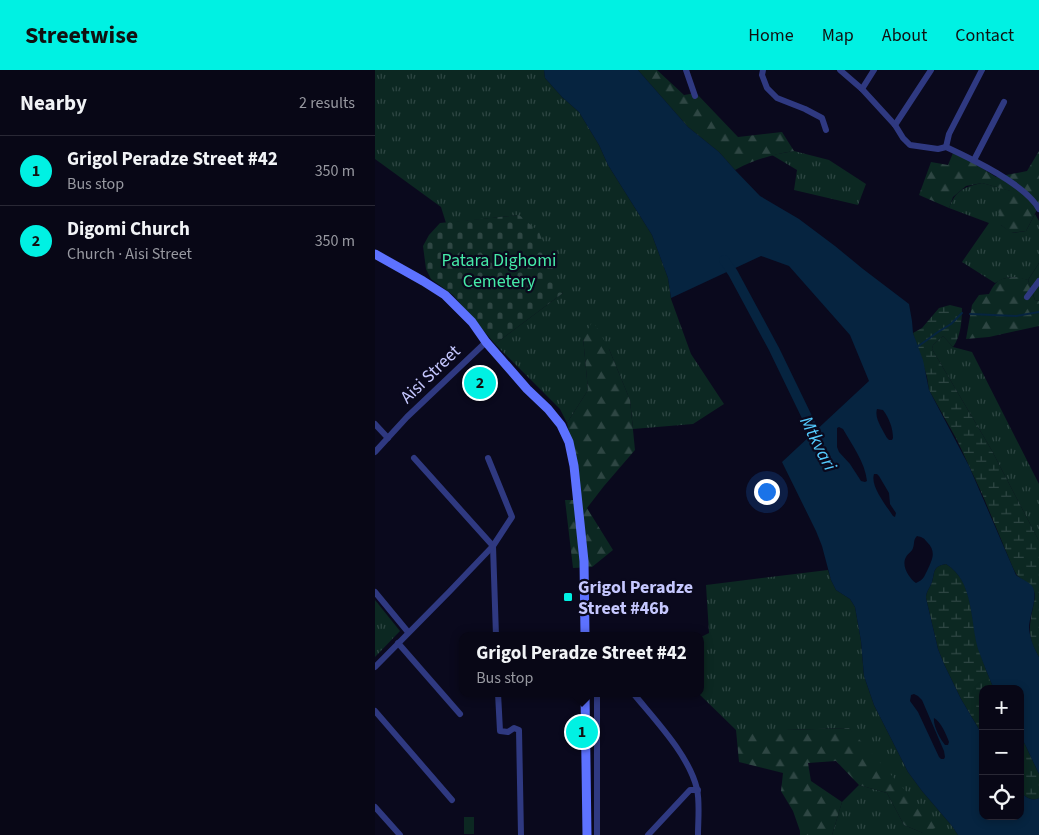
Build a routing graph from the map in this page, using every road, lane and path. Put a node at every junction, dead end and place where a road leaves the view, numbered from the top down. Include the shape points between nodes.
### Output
1 (686, 70) edge
2 (840, 70) edge
3 (874, 70) edge
4 (931, 70) edge
5 (982, 70) edge
6 (763, 72) edge
7 (862, 89) junction
8 (695, 96) dead end
9 (1004, 102) dead end
10 (895, 125) junction
11 (827, 130) dead end
12 (946, 147) junction
13 (974, 160) junction
14 (1039, 209) edge
15 (375, 254) edge
16 (1039, 281) edge
17 (1027, 297) dead end
18 (486, 342) junction
19 (375, 424) edge
20 (387, 438) junction
21 (375, 452) edge
22 (414, 458) dead end
23 (488, 458) dead end
24 (493, 546) junction
25 (375, 592) edge
26 (409, 632) junction
27 (496, 632) edge
28 (586, 632) edge
29 (398, 643) junction
30 (375, 667) edge
31 (498, 697) edge
32 (585, 697) edge
33 (597, 697) edge
34 (636, 697) edge
35 (375, 711) edge
36 (460, 714) dead end
37 (697, 790) junction
38 (452, 800) dead end
39 (375, 807) edge
40 (400, 835) edge
41 (521, 835) edge
42 (587, 835) edge
43 (597, 835) edge
44 (648, 835) edge
45 (698, 835) edge

1 - 8 street
2 - 7 street
3 - 7 street
4 - 10 street
5 - 12 street via 949,134
6 - 11 street via 767,88 777,98 822,118
7 - 10 street
9 - 13 street
10 - 12 street via 911,145
12 - 13 street
13 - 14 street via 1025,192
15 - 18 street via 445,295
16 - 17 street
18 - 20 street, Aisi Street
18 - 28 street via 548,409 569,442 585,561
19 - 20 street
20 - 21 street, Aisi Street
22 - 24 street
23 - 24 street via 512,517
24 - 26 street
24 - 27 street
25 - 26 street
26 - 29 street
29 - 30 street
29 - 36 street
31 - 41 street via 500,732 514,728 519,730
32 - 42 street
33 - 43 street
34 - 37 street via 679,750 692,772
35 - 38 street
37 - 44 street via 690,790
37 - 45 street
39 - 40 street

